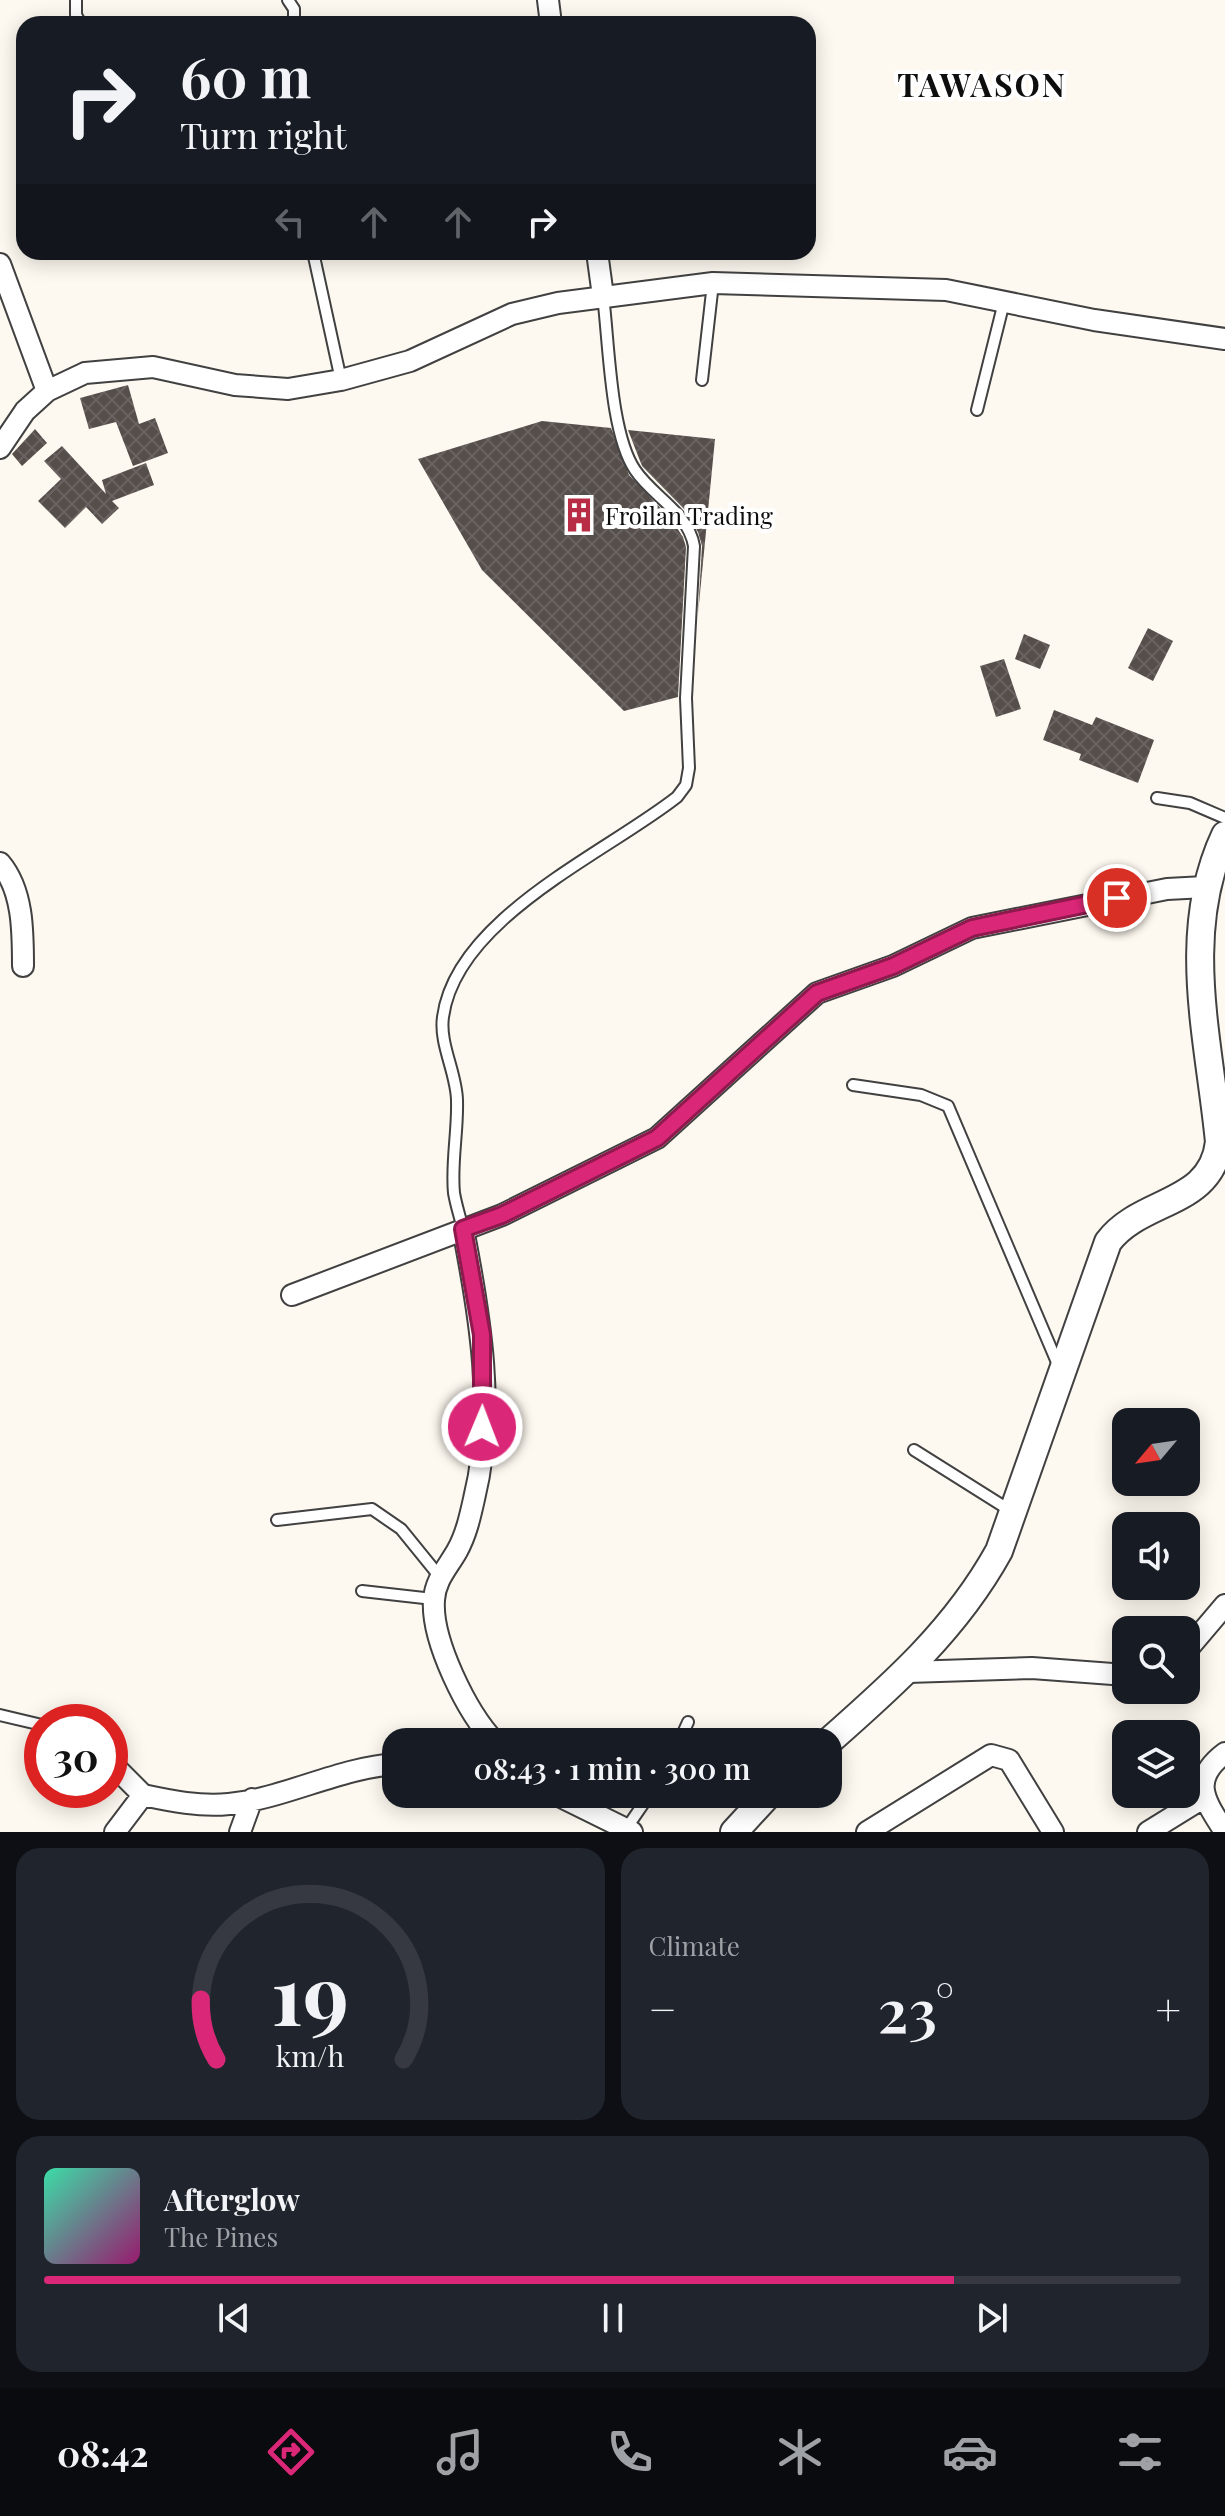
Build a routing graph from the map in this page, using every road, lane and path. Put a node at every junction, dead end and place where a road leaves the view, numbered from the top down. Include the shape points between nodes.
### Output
1 (315, 260) edge
2 (598, 260) edge
3 (0, 264) edge
4 (713, 283) junction
5 (603, 296) junction
6 (1004, 302) junction
7 (1225, 339) edge
8 (341, 380) junction
9 (702, 380) dead end
10 (47, 391) junction
11 (977, 410) dead end
12 (0, 448) edge
13 (1157, 798) dead end
14 (1225, 818) edge
15 (1225, 835) edge
16 (0, 863) edge
17 (1205, 887) junction
18 (23, 966) dead end
19 (853, 1085) dead end
20 (463, 1229) junction
21 (292, 1295) dead end
22 (1061, 1373) junction
23 (914, 1450) dead end
24 (1013, 1512) junction
25 (277, 1520) dead end
26 (440, 1577) junction
27 (362, 1591) dead end
28 (433, 1599) junction
29 (1225, 1605) edge
30 (1200, 1634) edge
31 (908, 1672) junction
32 (1112, 1674) edge
33 (0, 1715) edge
34 (24, 1721) edge
35 (688, 1722) dead end
36 (486, 1728) edge
37 (685, 1728) edge
38 (842, 1730) edge
39 (1225, 1753) edge
40 (382, 1765) edge
41 (128, 1780) edge
42 (143, 1795) junction
43 (1203, 1798) junction
44 (252, 1799) junction
45 (583, 1808) edge
46 (642, 1808) edge
47 (756, 1808) edge
48 (629, 1831) edge
49 (115, 1832) edge
50 (240, 1832) edge
51 (734, 1832) edge
52 (867, 1832) edge
53 (1053, 1832) edge
54 (1148, 1832) edge
55 (1225, 1832) edge

1 - 8 lane
2 - 5 street
3 - 10 street
4 - 5 street
4 - 6 street via 946,290
4 - 9 lane
5 - 8 street via 512,314 410,361
5 - 20 lane via 620,436 635,470 691,529 694,546 687,776 677,797 653,816 515,908 450,989 442,1020 457,1098 454,1192
6 - 7 street
6 - 11 lane
8 - 10 street via 288,389 235,385 153,367 85,373
10 - 12 street via 25,411
13 - 14 lane via 1190,803
15 - 17 street
16 - 18 street via 11,876 23,928
17 - 20 street via 1167,889 972,928 893,966 817,993 657,1138
17 - 22 street via 1199,972 1218,1128 1217,1162 1195,1188 1131,1221 1108,1242
19 - 22 lane via 921,1095 948,1106
20 - 21 street
20 - 26 street via 482,1335 481,1449 468,1524
22 - 24 street
23 - 24 lane
24 - 31 street via 981,1583 951,1626
25 - 26 lane via 372,1509 401,1529
26 - 28 street
27 - 28 lane
28 - 36 street via 447,1658
29 - 30 street
31 - 32 street via 1032,1668
31 - 38 street
33 - 34 lane
35 - 37 lane
39 - 43 street via 1205,1774
40 - 44 street
41 - 42 street
42 - 44 street via 214,1805
42 - 49 street
43 - 54 street
43 - 55 street
44 - 50 street
45 - 48 street
46 - 48 lane
47 - 51 street
52 - 53 street via 991,1755 1009,1760

